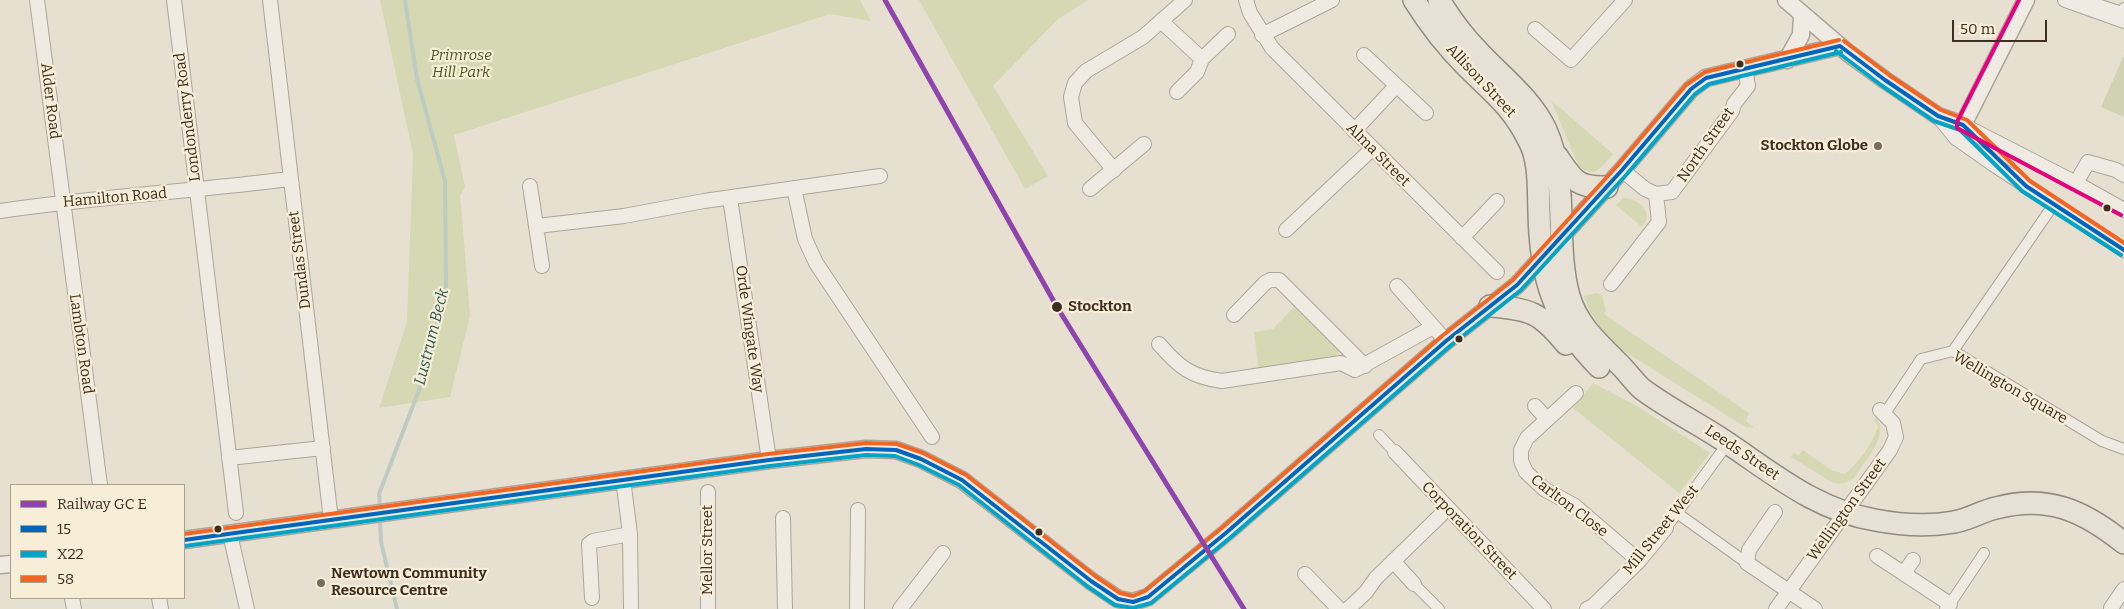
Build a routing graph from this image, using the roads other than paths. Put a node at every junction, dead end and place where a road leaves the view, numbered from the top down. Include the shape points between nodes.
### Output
1 (37, 0) edge
2 (174, 0) edge
3 (270, 0) edge
4 (1185, 0) edge
5 (1246, 0) edge
6 (1332, 0) edge
7 (1414, 0) edge
8 (1439, 0) edge
9 (1625, 0) edge
10 (1786, 0) edge
11 (2026, 0) edge
12 (2065, 0) edge
13 (2085, 0) edge
14 (2124, 8) edge
15 (1802, 14) junction
16 (2124, 21) edge
17 (1162, 22) junction
18 (1535, 28) dead end
19 (1228, 34) dead end
20 (1262, 35) junction
21 (1840, 46) junction
22 (1364, 55) dead end
23 (1202, 59) junction
24 (1787, 60) junction
25 (1745, 68) junction
26 (1396, 86) junction
27 (1176, 92) dead end
28 (1426, 113) dead end
29 (1938, 116) junction
30 (1963, 124) junction
31 (1354, 131) junction
32 (1144, 144) dead end
33 (1372, 149) junction
34 (1555, 154) junction
35 (1114, 170) junction
36 (1622, 170) junction
37 (2124, 175) edge
38 (880, 176) dead end
39 (290, 179) junction
40 (2076, 183) junction
41 (530, 186) dead end
42 (2026, 186) junction
43 (1607, 187) junction
44 (794, 188) junction
45 (1090, 189) dead end
46 (197, 190) junction
47 (1656, 194) junction
48 (730, 198) junction
49 (1497, 201) dead end
50 (63, 202) junction
51 (2054, 204) junction
52 (2124, 210) edge
53 (0, 211) edge
54 (536, 226) junction
55 (1286, 230) dead end
56 (1462, 238) junction
57 (1561, 238) junction
58 (2124, 250) edge
59 (1543, 257) junction
60 (542, 266) dead end
61 (1497, 272) dead end
62 (1611, 284) dead end
63 (1397, 286) dead end
64 (1490, 306) junction
65 (1234, 315) dead end
66 (1433, 327) junction
67 (1446, 340) junction
68 (1158, 344) dead end
69 (1953, 351) junction
70 (1592, 360) junction
71 (1365, 366) junction
72 (1640, 388) junction
73 (1576, 393) dead end
74 (1535, 406) dead end
75 (1884, 409) joint
76 (1547, 419) junction
77 (1379, 435) dead end
78 (932, 437) dead end
79 (1728, 443) junction
80 (323, 448) junction
81 (2124, 450) edge
82 (1395, 452) joint
83 (229, 458) junction
84 (769, 460) junction
85 (623, 480) junction
86 (100, 484) edge
87 (708, 492) dead end
88 (1448, 508) junction
89 (858, 510) dead end
90 (1775, 512) dead end
91 (236, 513) joint
92 (1677, 513) junction
93 (1846, 513) junction
94 (783, 518) dead end
95 (331, 520) junction
96 (1666, 528) joint
97 (234, 533) junction
98 (630, 534) junction
99 (185, 540) edge
100 (2124, 543) edge
101 (943, 553) dead end
102 (1984, 553) dead end
103 (1877, 556) dead end
104 (1913, 560) dead end
105 (1393, 561) junction
106 (1638, 561) junction
107 (1748, 563) junction
108 (1904, 573) junction
109 (1304, 574) dead end
110 (1414, 584) joint
111 (2124, 589) edge
112 (1788, 590) junction
113 (592, 598) dead end
114 (1115, 604) edge
115 (1948, 607) edge
116 (2111, 608) edge
117 (247, 609) edge
118 (631, 609) edge
119 (708, 609) edge
120 (785, 609) edge
121 (857, 609) edge
122 (900, 609) edge
123 (1339, 609) edge
124 (1348, 609) edge
125 (1439, 609) edge
126 (1544, 609) edge
127 (1587, 609) edge
128 (1776, 609) edge
129 (1815, 609) edge

1 - 50 street, Alder Road
2 - 46 street, Londonderry Road
3 - 39 street, Dundas Street
4 - 17 street
5 - 20 street, Alma Street
6 - 20 street
7 - 59 main road, Allison Street via 1443,41 1509,107 1531,144 1537,170
8 - 34 main road, Allison Street via 1457,27 1531,106 1545,128
9 - 18 street via 1571,60
10 - 15 street
11 - 30 street
12 - 16 street
13 - 14 street via 2122,12
15 - 21 street
15 - 24 street via 1801,35
17 - 23 street
17 - 35 street via 1086,71 1075,83 1071,97 1075,122
19 - 23 street
20 - 31 street, Alma Street
21 - 24 street
21 - 29 street
22 - 26 street
23 - 27 street via 1197,72
24 - 25 street
25 - 36 street via 1706,78 1691,89
25 - 47 street, North Street via 1748,86 1732,111 1672,192
26 - 28 street
26 - 31 street
29 - 30 street
29 - 42 street via 1956,138
30 - 40 street
30 - 42 street
31 - 33 street, Alma Street
32 - 35 street
33 - 55 street
33 - 56 street, Alma Street
34 - 43 main road via 1580,184 1589,188
34 - 57 main road, Allison Street via 1561,199
35 - 45 street
36 - 43 street
36 - 47 street
37 - 40 street via 2088,162
38 - 44 street
39 - 46 street, Hamilton Road
39 - 80 street, Dundas Street
40 - 52 street
41 - 54 street
42 - 51 street
43 - 57 street
44 - 48 street
44 - 78 street via 805,239 816,263
46 - 50 street, Hamilton Road
46 - 83 street, Londonderry Road
47 - 62 street via 1659,222
48 - 54 street via 624,216
48 - 84 street, Orde Wingate Way
49 - 56 street
50 - 53 street, Hamilton Road
50 - 86 street, Lambton Road
51 - 58 street
51 - 69 street
54 - 60 street
56 - 61 street, Alma Street
57 - 59 street
57 - 72 main road, Leeds Street via 1566,281 1578,318
59 - 64 street via 1517,285
59 - 70 main road, Leeds Street via 1551,297 1569,330
63 - 66 street
64 - 67 street
64 - 70 main road via 1527,310 1540,316 1569,348
65 - 71 street via 1270,280 1275,279 1284,283
66 - 67 street
66 - 71 street
67 - 114 street via 1228,532 1148,597
68 - 71 street via 1175,354 1185,370 1222,381 1341,363 1355,370
69 - 75 street, Wellington Square via 1921,359
69 - 81 street, Wellington Square via 2102,441
70 - 72 main road, Leeds Street via 1620,382
72 - 79 main road, Leeds Street
73 - 76 street, Carlton Close
74 - 76 street
75 - 93 street, Wellington Street via 1893,423 1896,437
76 - 106 street, Carlton Close via 1527,438 1521,450 1526,472 1544,489 1575,506
77 - 82 street
79 - 92 street, Mill Street West
79 - 93 main road, Leeds Street via 1807,497
80 - 83 street
80 - 95 street, Dundas Street
82 - 88 street, Corporation Street
83 - 91 street, Londonderry Road
84 - 85 street
84 - 114 street via 866,449 896,450 921,459 962,480 1091,581
85 - 95 street
85 - 98 street
87 - 119 street, Mellor Street
88 - 105 street
88 - 126 street, Corporation Street
89 - 121 street
90 - 107 street via 1749,550
91 - 97 street, Londonderry Road
92 - 96 street, Mill Street West
92 - 107 street
93 - 100 main road, Leeds Street via 1921,526 1956,522 1995,508 2025,502 2071,510 2099,523
93 - 112 street, Wellington Street
94 - 120 street
95 - 97 street
96 - 106 street, Mill Street West
97 - 99 street
97 - 117 street, Londonderry Road
98 - 113 street via 589,544
98 - 118 street
101 - 122 street
102 - 115 street
103 - 108 street
104 - 108 street
105 - 110 street
105 - 124 street
106 - 127 street, Mill Street West
107 - 112 street
108 - 115 street
109 - 123 street
110 - 125 street
111 - 116 street
112 - 128 street, Wellington Street
112 - 129 street

